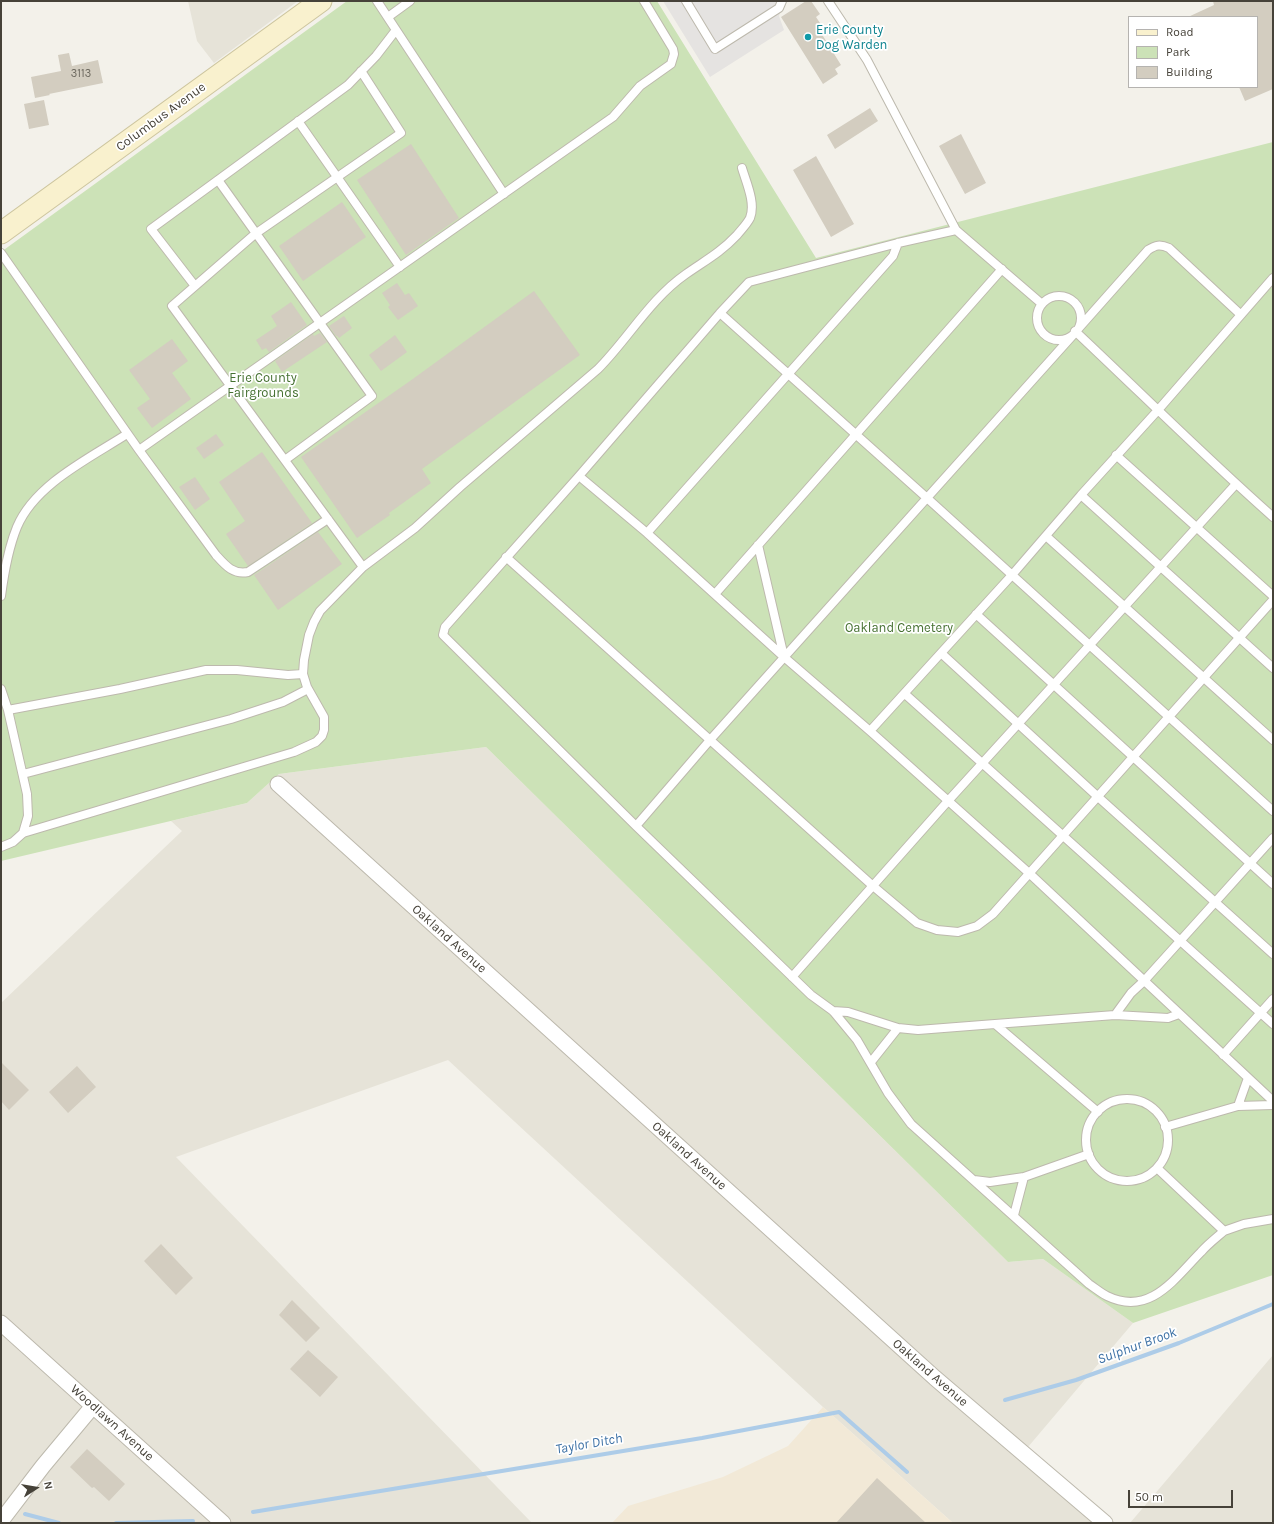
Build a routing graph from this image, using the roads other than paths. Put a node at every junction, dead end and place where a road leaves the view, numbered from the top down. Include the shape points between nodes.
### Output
1 (321, 1) edge
2 (377, 1) edge
3 (410, 1) edge
4 (644, 1) edge
5 (686, 1) edge
6 (782, 1) edge
7 (828, 1) edge
8 (388, 17) junction
9 (396, 30) junction
10 (361, 71) junction
11 (298, 121) junction
12 (742, 168) dead end
13 (337, 177) junction
14 (218, 180) junction
15 (504, 194) junction
16 (956, 230) junction
17 (1, 233) edge
18 (255, 234) junction
19 (898, 243) junction
20 (1, 252) edge
21 (400, 267) junction
22 (1002, 269) junction
23 (1273, 278) edge
24 (195, 286) junction
25 (1042, 304) junction
26 (720, 313) junction
27 (1240, 314) junction
28 (319, 323) junction
29 (1075, 332) junction
30 (789, 374) junction
31 (230, 386) junction
32 (1158, 409) junction
33 (127, 434) junction
34 (856, 434) junction
35 (139, 450) junction
36 (1116, 455) junction
37 (285, 460) junction
38 (579, 476) junction
39 (1236, 484) junction
40 (1081, 495) junction
41 (927, 498) junction
42 (1273, 517) edge
43 (328, 519) junction
44 (1197, 527) junction
45 (646, 533) junction
46 (1046, 536) junction
47 (758, 544) junction
48 (506, 557) junction
49 (363, 567) junction
50 (1161, 567) junction
51 (1012, 575) junction
52 (715, 594) junction
53 (1, 596) edge
54 (1273, 596) edge
55 (1273, 600) edge
56 (1125, 606) junction
57 (976, 614) junction
58 (1240, 638) junction
59 (1089, 645) junction
60 (941, 653) junction
61 (784, 657) junction
62 (1273, 668) edge
63 (303, 674) junction
64 (1204, 678) junction
65 (1054, 686) junction
66 (1, 689) edge
67 (308, 689) junction
68 (904, 694) junction
69 (8, 710) junction
70 (1169, 716) junction
71 (1019, 724) junction
72 (870, 731) junction
73 (710, 740) junction
74 (1273, 740) edge
75 (1133, 757) junction
76 (983, 764) junction
77 (23, 774) junction
78 (278, 784) dead end
79 (1097, 796) junction
80 (948, 801) junction
81 (1273, 811) edge
82 (636, 826) junction
83 (23, 833) junction
84 (1063, 834) junction
85 (1273, 838) edge
86 (1, 847) edge
87 (1250, 863) junction
88 (1029, 873) junction
89 (1273, 884) edge
90 (873, 886) junction
91 (1215, 902) junction
92 (1181, 940) junction
93 (1273, 954) edge
94 (792, 977) junction
95 (1144, 981) junction
96 (1273, 999) edge
97 (833, 1011) junction
98 (1261, 1013) junction
99 (1179, 1014) junction
100 (1115, 1015) junction
101 (995, 1024) junction
102 (1273, 1024) edge
103 (898, 1028) junction
104 (1223, 1055) junction
105 (871, 1062) junction
106 (1248, 1078) junction
107 (1273, 1100) edge
108 (1273, 1105) edge
109 (1238, 1106) junction
110 (1098, 1112) junction
111 (1165, 1128) junction
112 (1089, 1154) junction
113 (1157, 1168) junction
114 (1024, 1177) junction
115 (974, 1180) junction
116 (1014, 1215) junction
117 (1273, 1219) edge
118 (1224, 1231) junction
119 (1, 1323) edge
120 (94, 1406) junction
121 (1, 1521) edge
122 (223, 1523) edge
123 (1105, 1523) edge

1 - 17 main road, Columbus Avenue
2 - 8 lane
3 - 8 lane
4 - 15 lane via 673,49 671,64 640,86 613,117
5 - 6 lane via 715,49 779,8
7 - 16 lane via 867,60
8 - 9 lane
9 - 10 lane
9 - 15 lane
10 - 11 lane via 348,85
10 - 13 lane via 401,132
11 - 13 lane
11 - 14 lane
12 - 49 lane via 752,212 747,223 724,248 667,290 632,327 598,370 415,528
13 - 18 lane
13 - 21 lane
14 - 18 lane
14 - 24 lane via 152,229
15 - 21 lane
16 - 19 lane
16 - 22 lane
18 - 24 lane
18 - 28 lane
19 - 26 lane via 749,282
19 - 30 lane via 893,256
20 - 33 lane
21 - 28 lane
22 - 25 lane
22 - 34 lane
23 - 27 lane
24 - 31 lane via 172,306
25 - 29 lane via 1037,317 1045,335 1059,340
25 - 29 lane via 1060,296 1073,301 1080,314 1080,322
26 - 30 lane
26 - 38 lane
27 - 29 lane via 1162,245 1148,250
27 - 32 lane
28 - 31 lane
28 - 37 lane via 372,396
29 - 32 lane
29 - 41 lane
30 - 34 lane
30 - 45 lane
31 - 35 lane
31 - 37 lane
32 - 36 lane
32 - 39 lane
33 - 35 lane
33 - 53 lane via 58,478 34,500 13,537
34 - 41 lane
34 - 47 lane
35 - 43 lane via 216,555 235,572 248,572 259,566
36 - 40 lane
36 - 44 lane
37 - 43 lane
38 - 45 lane
38 - 48 lane
39 - 42 lane
39 - 44 lane
40 - 46 lane
40 - 50 lane
41 - 51 lane
41 - 61 lane
43 - 49 lane
44 - 50 lane
44 - 54 lane
45 - 52 lane
46 - 51 lane
46 - 56 lane
47 - 52 lane
47 - 61 lane
48 - 73 lane
48 - 82 lane via 445,627 443,635
49 - 63 lane via 320,611 314,622
50 - 56 lane
50 - 58 lane
51 - 57 lane
51 - 59 lane
52 - 61 lane
55 - 58 lane
56 - 59 lane
56 - 64 lane
57 - 60 lane
57 - 65 lane
58 - 62 lane
58 - 64 lane
59 - 65 lane
59 - 70 lane
60 - 68 lane
60 - 71 lane
61 - 72 lane
61 - 73 lane
63 - 67 lane
63 - 69 lane via 206,670
64 - 70 lane
64 - 74 lane
65 - 71 lane
65 - 75 lane
66 - 69 lane
67 - 77 lane via 283,702 231,719
67 - 83 lane via 322,710 325,723 322,736 309,746
68 - 72 lane
68 - 76 lane
69 - 77 lane
70 - 75 lane
70 - 81 lane
71 - 76 lane
71 - 79 lane
72 - 80 lane
73 - 82 lane
73 - 90 lane
75 - 79 lane
75 - 87 lane
76 - 80 lane
76 - 84 lane
77 - 83 lane via 28,816
78 - 123 street, Oakland Avenue via 935,1378
79 - 84 lane
79 - 91 lane
80 - 88 lane
80 - 90 lane
82 - 94 lane
83 - 86 lane via 13,842
84 - 88 lane
84 - 92 lane
85 - 87 lane
87 - 89 lane
87 - 91 lane
88 - 90 lane via 993,914 977,926 958,932 937,930 917,923
88 - 95 lane
90 - 94 lane
91 - 92 lane
91 - 93 lane
92 - 95 lane
92 - 98 lane
94 - 97 lane
95 - 99 lane
95 - 100 lane via 1131,993
96 - 98 lane
97 - 103 lane via 848,1012
97 - 105 lane
98 - 102 lane
98 - 104 lane
99 - 100 lane via 1168,1018
99 - 104 lane
100 - 101 lane
101 - 103 lane via 918,1030
101 - 110 lane
103 - 105 lane
104 - 106 lane
105 - 115 lane via 888,1093 911,1124
106 - 107 lane
106 - 109 lane
108 - 109 lane
109 - 111 lane
110 - 111 lane via 1113,1102 1126,1099 1139,1101 1151,1107 1161,1117
110 - 112 lane via 1087,1130 1086,1143
111 - 113 lane via 1168,1143
112 - 113 lane via 1096,1167 1106,1176 1119,1180 1133,1181 1146,1177
112 - 114 lane
113 - 118 lane
114 - 115 lane via 990,1182
114 - 116 lane
115 - 116 lane
116 - 118 lane via 1089,1284 1107,1296 1126,1302 1140,1302 1156,1295 1171,1284 1202,1250
117 - 118 lane via 1244,1224
119 - 120 street, Woodlawn Avenue
120 - 121 street
120 - 122 street, Woodlawn Avenue

